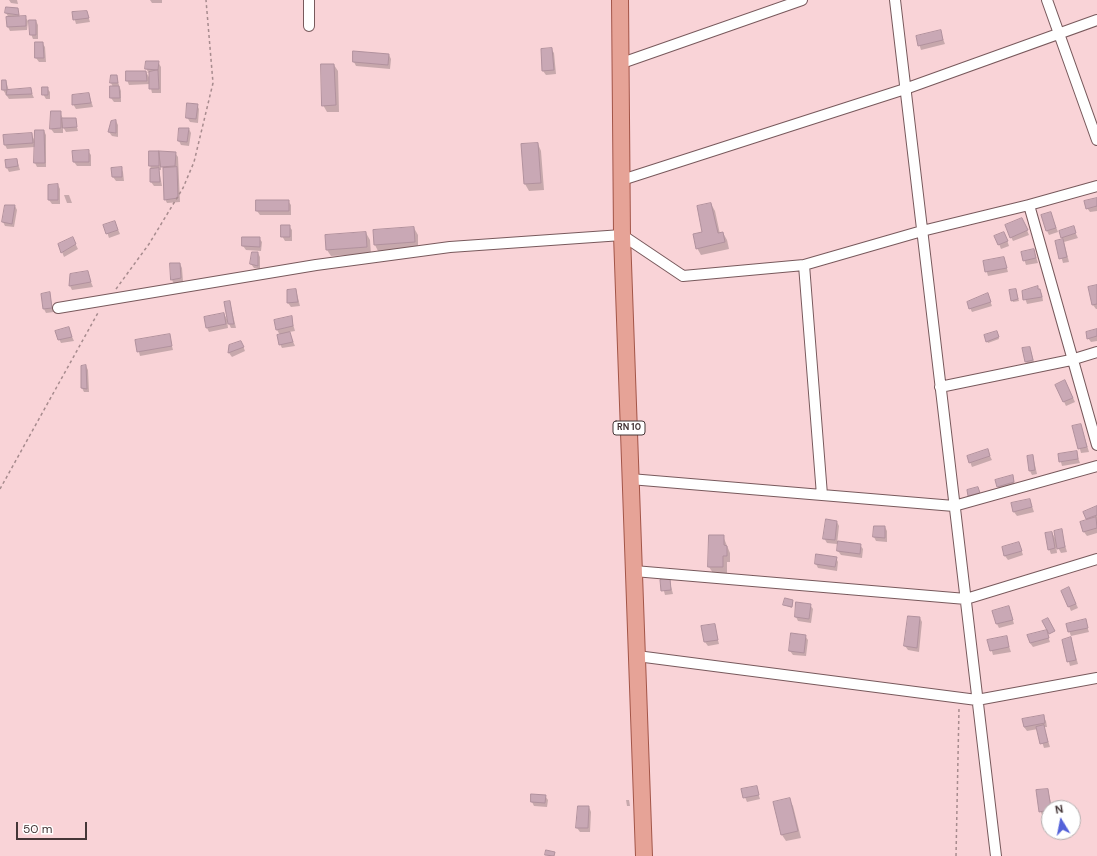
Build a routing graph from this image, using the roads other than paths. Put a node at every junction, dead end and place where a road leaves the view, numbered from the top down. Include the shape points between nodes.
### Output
1 (309, 0) edge
2 (620, 0) edge
3 (802, 0) edge
4 (895, 0) edge
5 (1047, 0) edge
6 (1097, 20) edge
7 (309, 26) dead end
8 (1060, 34) junction
9 (622, 63) junction
10 (905, 89) junction
11 (1097, 140) edge
12 (622, 180) junction
13 (1097, 186) edge
14 (1029, 205) junction
15 (922, 232) junction
16 (622, 235) junction
17 (804, 265) junction
18 (58, 308) dead end
19 (1097, 352) edge
20 (1072, 360) junction
21 (940, 387) junction
22 (1097, 445) edge
23 (1097, 466) edge
24 (630, 479) junction
25 (822, 495) junction
26 (954, 506) junction
27 (1097, 559) edge
28 (634, 571) junction
29 (966, 599) junction
30 (637, 656) junction
31 (1097, 678) edge
32 (977, 700) junction
33 (644, 856) edge
34 (996, 856) edge

1 - 7 street
2 - 9 main road, RN 10
3 - 9 street
4 - 10 street
5 - 8 street
6 - 8 street
8 - 10 street
8 - 11 street
9 - 12 main road, RN 10
10 - 12 street
10 - 15 street
12 - 16 main road, RN 10
13 - 14 street
14 - 15 street
14 - 20 street
15 - 17 street
15 - 21 street
16 - 17 street via 683,276
16 - 18 street via 442,248 316,265
16 - 24 main road, RN 10
17 - 25 street
19 - 20 street
20 - 21 street
20 - 22 street
21 - 26 street
23 - 26 street
24 - 25 street
24 - 28 main road, RN 10
25 - 26 street
26 - 29 street
27 - 29 street
28 - 29 street
28 - 30 main road, RN 10
29 - 32 street
30 - 32 street
30 - 33 main road, RN 10
31 - 32 street
32 - 34 street

